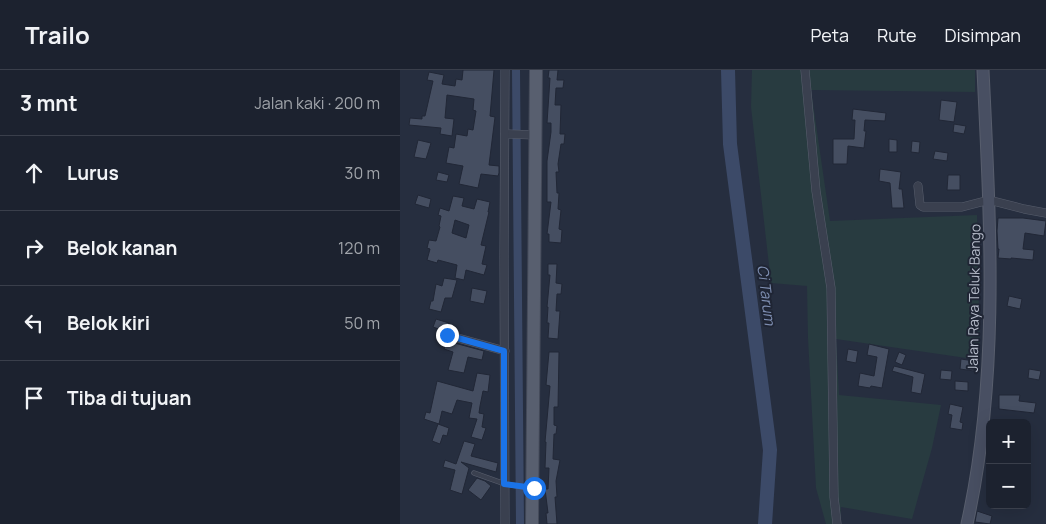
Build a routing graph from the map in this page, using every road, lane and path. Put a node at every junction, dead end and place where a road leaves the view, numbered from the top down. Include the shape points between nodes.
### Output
1 (505, 70) edge
2 (536, 70) edge
3 (805, 70) edge
4 (983, 70) edge
5 (507, 134) junction
6 (529, 135) junction
7 (918, 186) dead end
8 (989, 200) junction
9 (1046, 213) edge
10 (447, 335) dead end
11 (504, 351) junction
12 (474, 473) dead end
13 (508, 484) junction
14 (531, 488) junction
15 (505, 524) edge
16 (532, 524) edge
17 (838, 524) edge
18 (967, 524) edge

1 - 5 street
2 - 6 main road
3 - 17 street via 816,191 831,288 834,497
4 - 8 main road, Jalan Raya Teluk Bango
5 - 6 street
5 - 11 street
6 - 14 main road
7 - 8 street via 923,207 962,207
8 - 9 street
8 - 18 main road, Jalan Raya Teluk Bango via 988,379 983,432
10 - 11 street
11 - 13 street
12 - 13 lane
13 - 14 lane
13 - 15 street
14 - 16 main road

